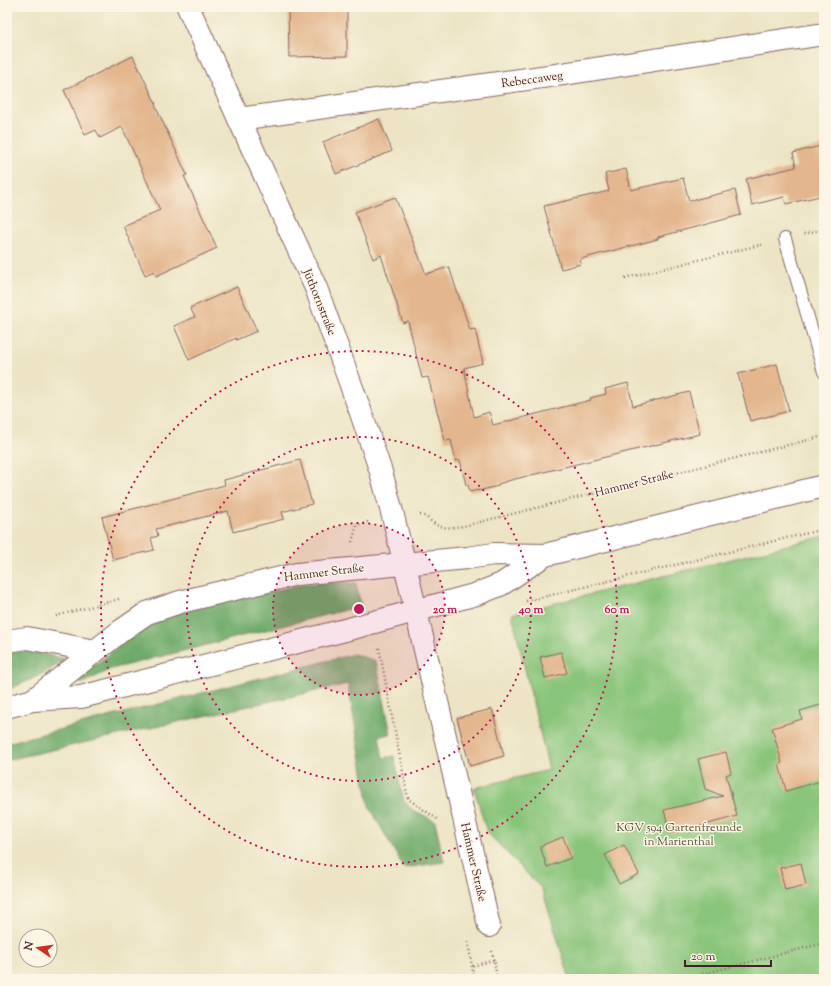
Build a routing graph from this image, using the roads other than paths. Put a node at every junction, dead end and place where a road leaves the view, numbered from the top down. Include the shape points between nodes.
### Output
1 (188, 7) edge
2 (824, 34) edge
3 (239, 120) junction
4 (785, 239) road end
5 (824, 372) edge
6 (824, 486) edge
7 (545, 555) junction
8 (404, 564) junction
9 (416, 611) junction
10 (7, 641) edge
11 (95, 651) junction
12 (33, 700) junction
13 (7, 707) edge
14 (489, 926) dead end

1 - 3 street, Jüthornstraße
2 - 3 street, Rebeccaweg
3 - 8 street, Jüthornstraße via 316,288 381,472
4 - 5 lane
6 - 7 street, Hammer Straße
7 - 8 street, Hammer Straße via 494,554
7 - 9 street, Hammer Straße via 502,584 477,594
8 - 9 street, Jüthornstraße
8 - 11 street, Hammer Straße via 297,574 180,602 147,614
9 - 12 street, Hammer Straße via 81,697
9 - 14 street, Hammer Straße
10 - 11 street via 18,638 32,639
11 - 12 street, Hammer Straße
12 - 13 street, Hammer Straße

